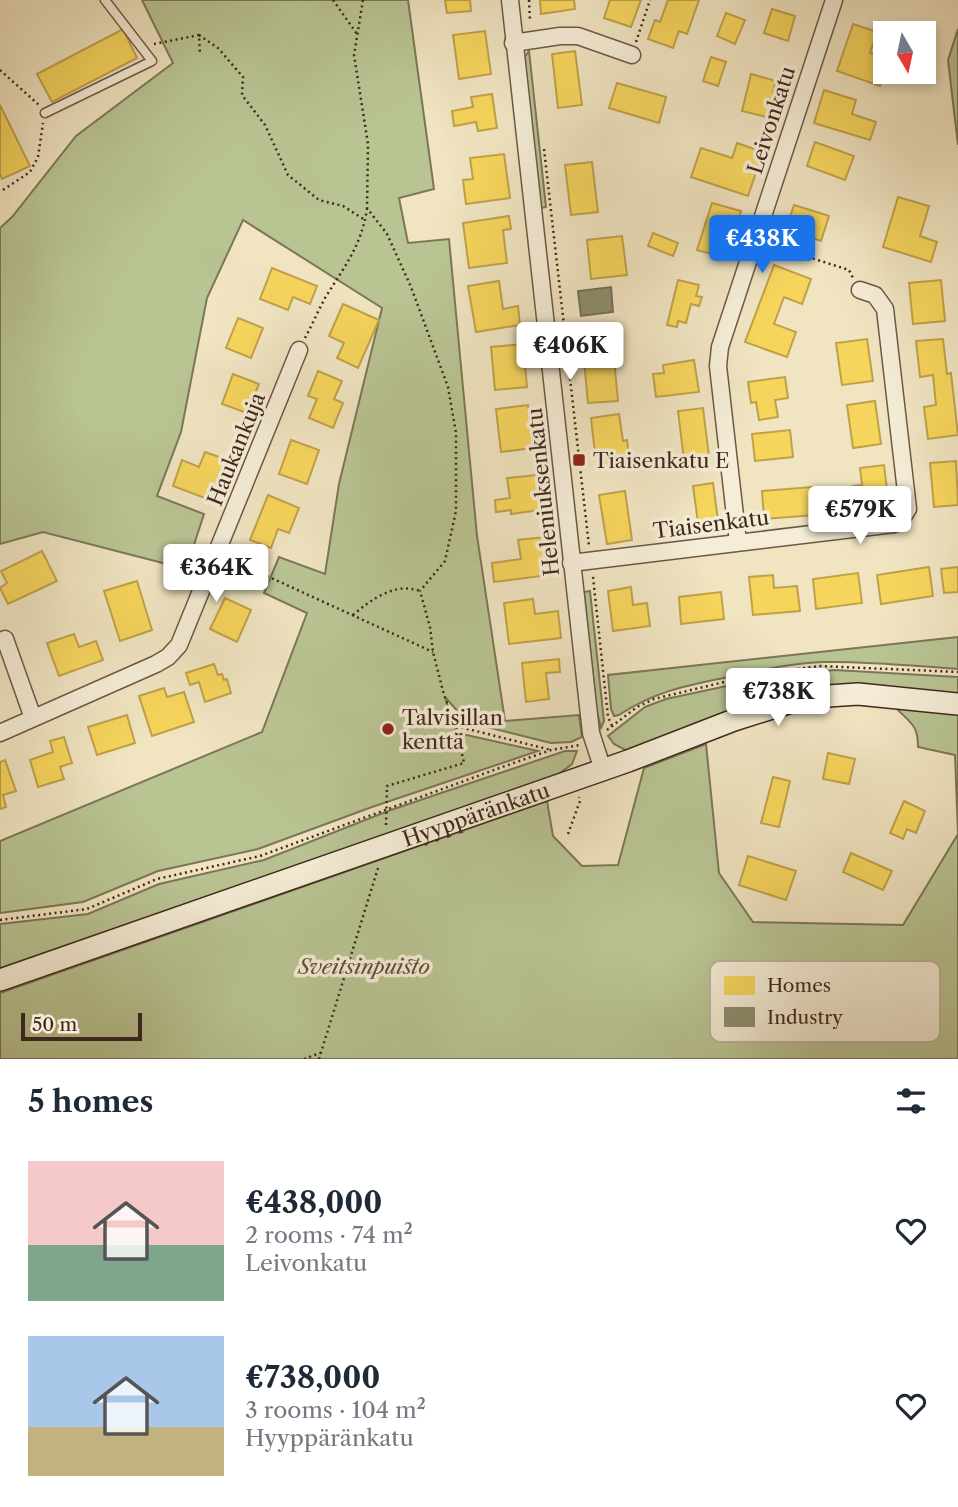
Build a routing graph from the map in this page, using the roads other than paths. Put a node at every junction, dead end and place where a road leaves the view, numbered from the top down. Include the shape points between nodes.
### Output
1 (105, 0) edge
2 (510, 0) edge
3 (834, 0) edge
4 (513, 43) junction
5 (632, 55) road end
6 (45, 113) road end
7 (860, 290) road end
8 (299, 350) road end
9 (738, 542) junction
10 (571, 563) junction
11 (5, 639) dead end
12 (958, 704) edge
13 (33, 718) junction
14 (0, 733) edge
15 (603, 770) junction
16 (0, 980) edge

1 - 6 lane via 152,61
2 - 4 street, Heleniuksenkatu
3 - 9 street, Leivonkatu via 720,347 718,366
4 - 5 street via 578,36
4 - 10 street, Heleniuksenkatu
7 - 9 street, Tiaisenkatu via 875,295 885,309 908,509 905,516 894,524
8 - 13 street, Haukankuja via 179,645 168,657
9 - 10 street, Tiaisenkatu
10 - 15 street, Heleniuksenkatu via 592,739
11 - 13 street
12 - 15 street, Hyyppäränkatu via 858,694 791,702
13 - 14 street, Haukankuja
15 - 16 street, Hyyppäränkatu

